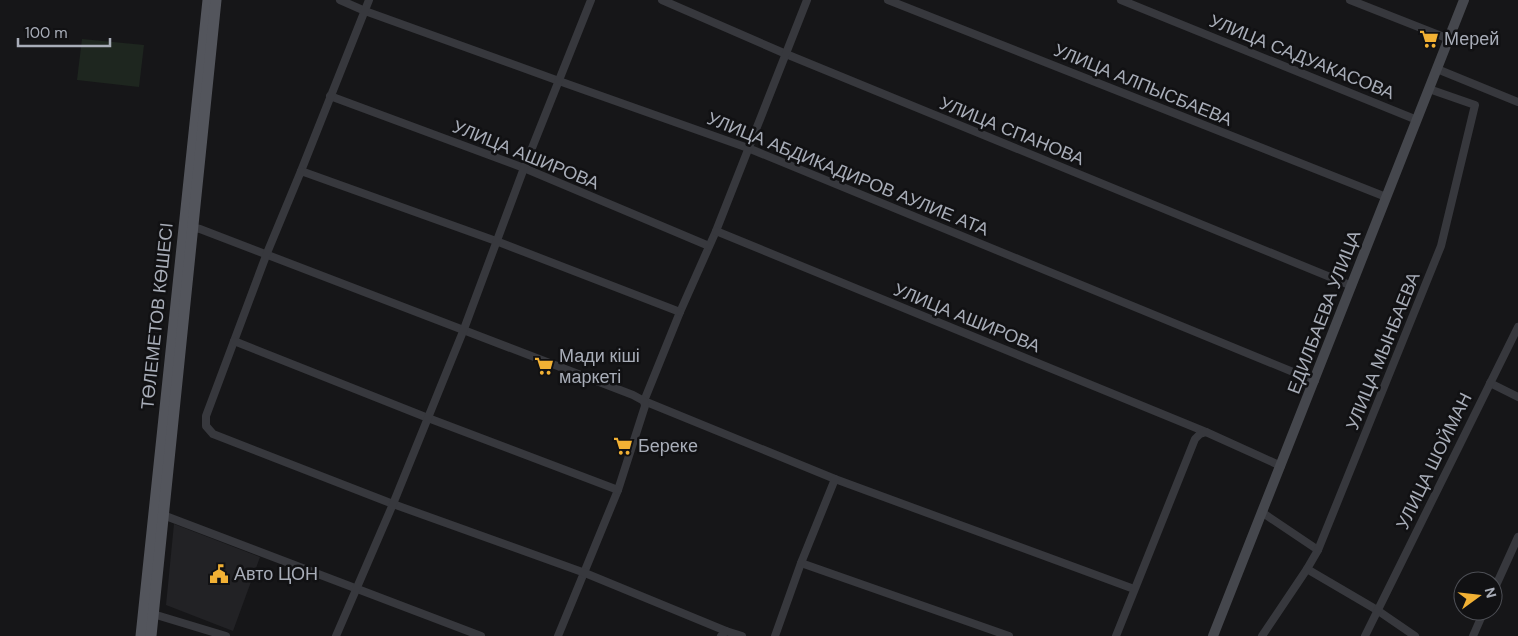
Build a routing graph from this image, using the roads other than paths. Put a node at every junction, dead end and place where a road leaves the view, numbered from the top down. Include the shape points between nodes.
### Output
1 (208, 0) edge
2 (216, 0) edge
3 (340, 0) edge
4 (369, 0) edge
5 (591, 0) edge
6 (662, 0) edge
7 (807, 0) edge
8 (888, 0) edge
9 (1121, 0) edge
10 (1350, 0) edge
11 (1464, 0) edge
12 (365, 11) junction
13 (1449, 40) junction
14 (786, 54) junction
15 (1437, 69) junction
16 (558, 81) junction
17 (1429, 89) junction
18 (330, 96) junction
19 (1518, 102) edge
20 (1417, 120) junction
21 (748, 148) junction
22 (524, 168) junction
23 (301, 171) junction
24 (1386, 197) junction
25 (189, 227) junction
26 (716, 231) junction
27 (496, 241) junction
28 (709, 246) junction
29 (267, 253) junction
30 (1352, 286) junction
31 (680, 312) junction
32 (1518, 326) edge
33 (464, 329) junction
34 (234, 341) junction
35 (1315, 380) junction
36 (1490, 384) junction
37 (1518, 398) edge
38 (644, 402) junction
39 (428, 418) junction
40 (1206, 432) junction
41 (1282, 466) junction
42 (835, 478) junction
43 (156, 490) junction
44 (618, 490) junction
45 (393, 504) junction
46 (1263, 513) junction
47 (163, 515) junction
48 (1518, 537) edge
49 (1318, 550) junction
50 (801, 563) junction
51 (1307, 569) junction
52 (1503, 571) edge
53 (585, 573) junction
54 (1134, 589) junction
55 (357, 590) junction
56 (1378, 610) junction
57 (153, 614) junction
58 (1480, 621) edge
59 (724, 634) edge
60 (141, 636) edge
61 (151, 636) edge
62 (226, 636) edge
63 (336, 636) edge
64 (481, 636) edge
65 (558, 636) edge
66 (742, 636) edge
67 (775, 636) edge
68 (1010, 636) edge
69 (1116, 636) edge
70 (1213, 636) edge
71 (1262, 636) edge
72 (1365, 636) edge
73 (1415, 636) edge
74 (1473, 636) edge

1 - 25 main road, ТӨЛЕМЕТОВ КӨШЕСІ
2 - 25 main road, ТӨЛЕМЕТОВ КӨШЕСІ
3 - 12 street, УЛИЦА АБДИКАДИРОВ АУЛИЕ АТА
4 - 12 street
5 - 16 street
6 - 14 street, УЛИЦА СПАНОВА
7 - 14 street
8 - 24 street, УЛИЦА АЛПЫСБАЕВА
9 - 20 street, УЛИЦА САДУАКАСОВА
10 - 13 street
11 - 13 street, ЕДИЛБАЕВА УЛИЦА
12 - 16 street, УЛИЦА АБДИКАДИРОВ АУЛИЕ АТА
12 - 18 street
13 - 15 street, ЕДИЛБАЕВА УЛИЦА
14 - 21 street
14 - 30 street, УЛИЦА СПАНОВА
15 - 17 street, ЕДИЛБАЕВА УЛИЦА
15 - 19 street
16 - 21 street, УЛИЦА АБДИКАДИРОВ АУЛИЕ АТА
16 - 22 street
17 - 20 street, ЕДИЛБАЕВА УЛИЦА
17 - 49 street, УЛИЦА МЫНБАЕВА via 1475,105 1441,246
18 - 22 street, УЛИЦА АШИРОВА
18 - 23 street
20 - 24 street, ЕДИЛБАЕВА УЛИЦА
21 - 26 street
21 - 35 street, УЛИЦА АБДИКАДИРОВ АУЛИЕ АТА
22 - 27 street
22 - 28 street, УЛИЦА АШИРОВА
23 - 27 street
23 - 29 street
24 - 30 street, ЕДИЛБАЕВА УЛИЦА
25 - 29 street
25 - 43 main road, ТӨЛЕМЕТОВ КӨШЕСІ
25 - 47 main road, ТӨЛЕМЕТОВ КӨШЕСІ
26 - 28 street
26 - 40 street, УЛИЦА АШИРОВА
27 - 31 street
27 - 33 street
28 - 31 street
29 - 33 street
29 - 34 street
30 - 35 street, ЕДИЛБАЕВА УЛИЦА
31 - 38 street
32 - 36 street, УЛИЦА ШОЙМАН
33 - 38 street
33 - 39 street
34 - 39 street
34 - 45 street via 206,416 206,426 213,434
35 - 41 street, ЕДИЛБАЕВА УЛИЦА
36 - 37 street
36 - 56 street, УЛИЦА ШОЙМАН
38 - 42 street
38 - 44 street
39 - 44 street
39 - 45 street
40 - 41 street, УЛИЦА АШИРОВА
40 - 54 street via 1195,439
41 - 46 street, ЕДИЛБАЕВА УЛИЦА
42 - 50 street
42 - 54 street
43 - 47 main road
43 - 60 main road, ТӨЛЕМЕТОВ КӨШЕСІ
44 - 53 street
45 - 53 street
45 - 55 street
46 - 49 street
46 - 70 street, ЕДИЛБАЕВА УЛИЦА
47 - 55 street
47 - 57 main road, ТӨЛЕМЕТОВ КӨШЕСІ
48 - 52 street
49 - 51 street, УЛИЦА МЫНБАЕВА
50 - 67 street
50 - 68 street
51 - 56 street
51 - 71 street, УЛИЦА МЫНБАЕВА
53 - 59 street
53 - 65 street
54 - 69 street
55 - 63 street
55 - 64 street
56 - 72 street, УЛИЦА ШОЙМАН
56 - 73 street
57 - 61 main road, ТӨЛЕМЕТОВ КӨШЕСІ
57 - 62 street
58 - 74 street
59 - 66 street

